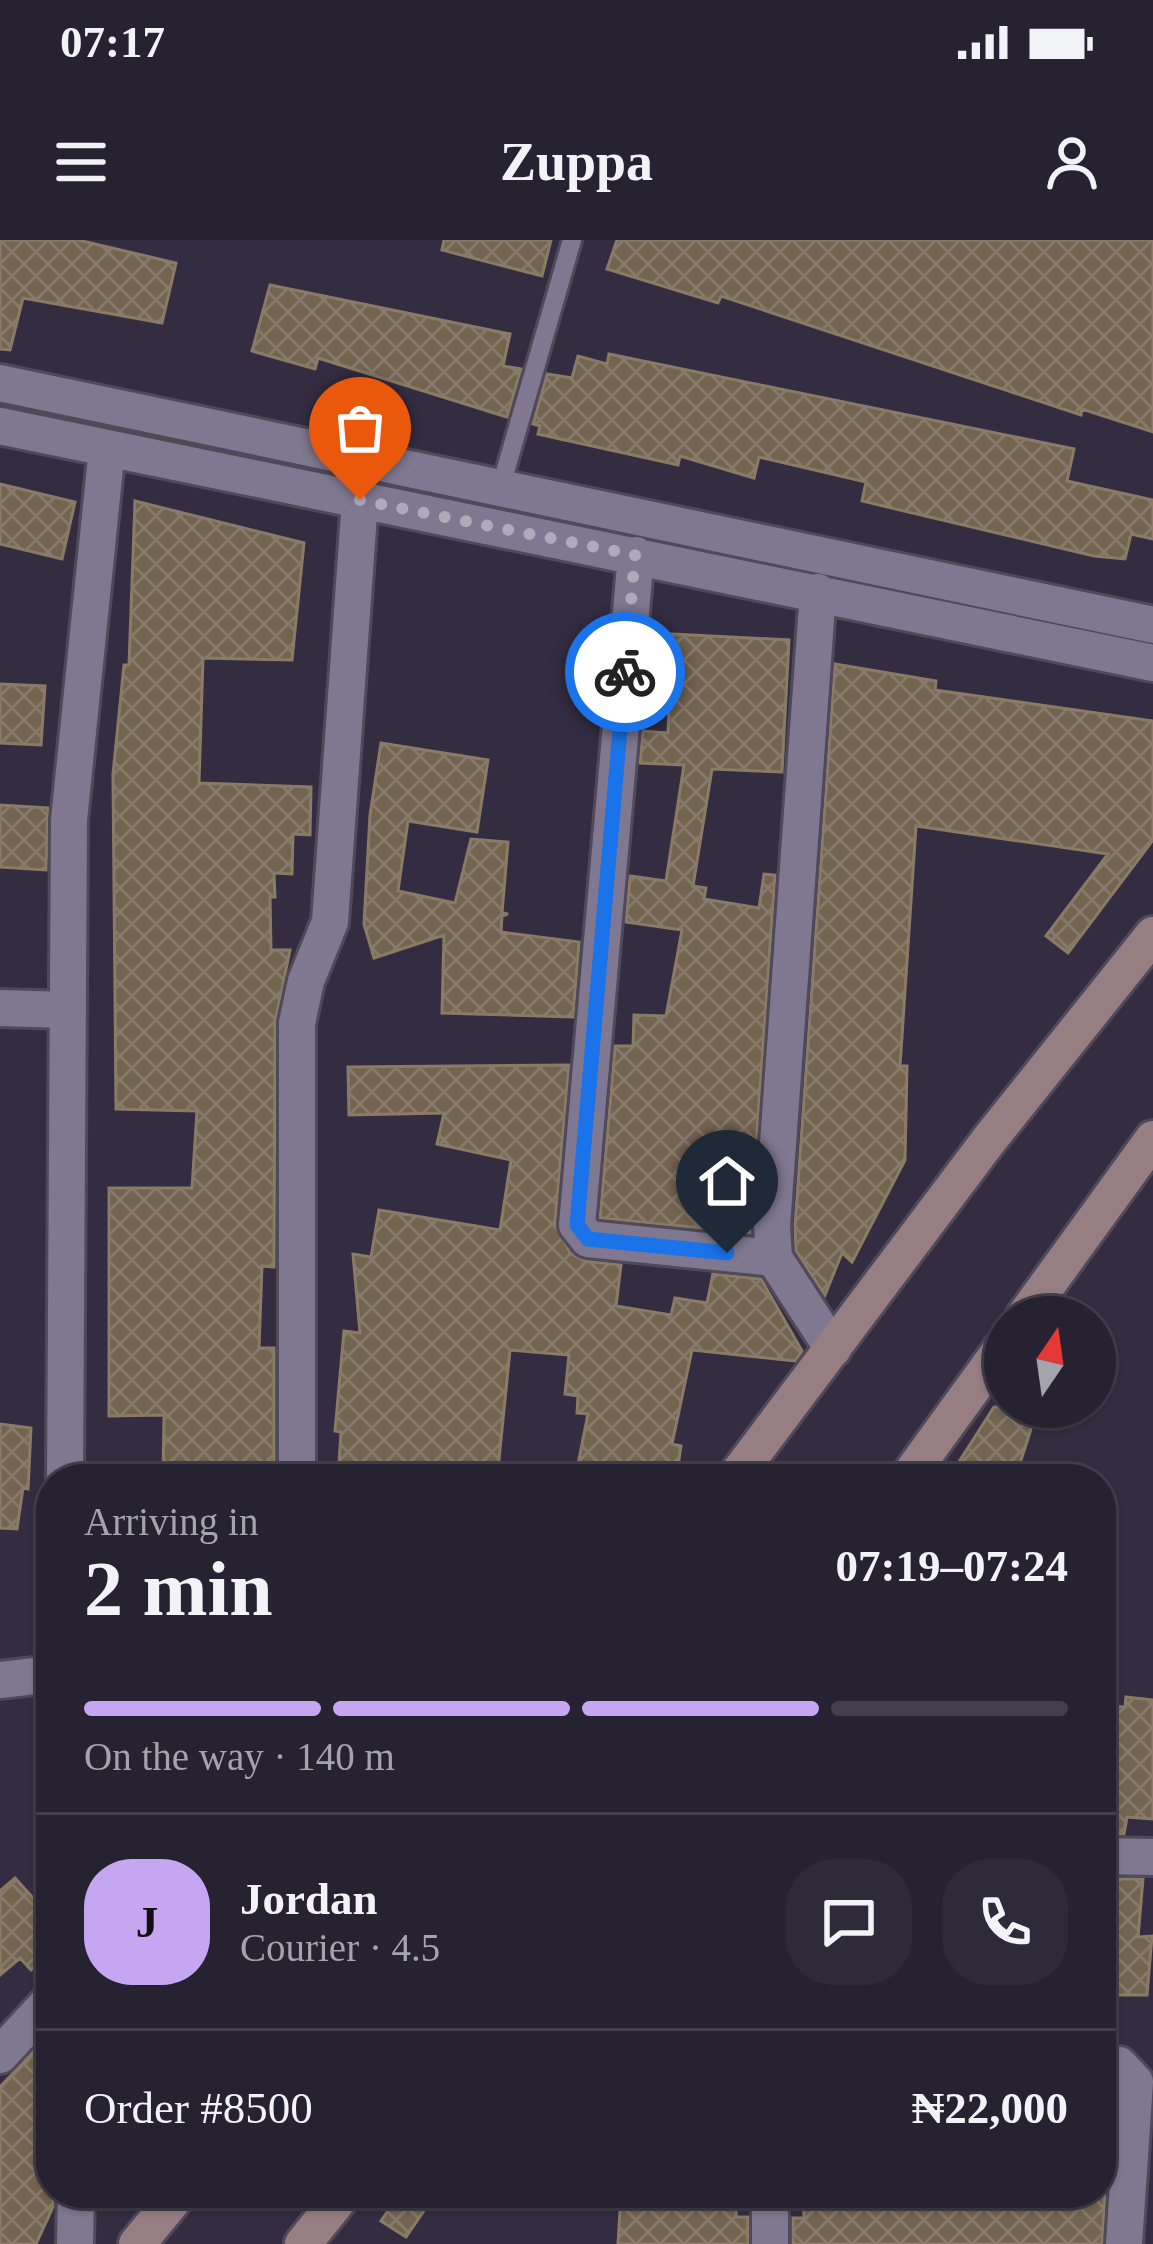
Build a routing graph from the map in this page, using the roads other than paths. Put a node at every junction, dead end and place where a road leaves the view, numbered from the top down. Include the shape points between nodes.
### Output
1 (572, 240) edge
2 (0, 383) edge
3 (0, 426) edge
4 (107, 448) junction
5 (500, 486) junction
6 (360, 500) junction
7 (635, 555) junction
8 (818, 592) junction
9 (1153, 625) edge
10 (1153, 663) edge
11 (1153, 935) edge
12 (0, 1008) edge
13 (68, 1010) junction
14 (1153, 1139) edge
15 (774, 1258) junction
16 (1039, 1296) edge
17 (832, 1349) junction
18 (984, 1373) edge
19 (64, 1464) edge
20 (297, 1464) edge
21 (745, 1464) edge
22 (918, 1464) edge
23 (36, 1676) edge
24 (0, 1680) edge
25 (1116, 1856) edge
26 (1153, 1857) edge
27 (36, 2016) edge
28 (0, 2054) edge
29 (1116, 2066) edge
30 (76, 2208) edge
31 (167, 2208) edge
32 (332, 2208) edge
33 (770, 2208) edge
34 (75, 2244) edge
35 (137, 2244) edge
36 (303, 2244) edge
37 (770, 2244) edge
38 (1124, 2244) edge

1 - 5 lane
2 - 5 street
3 - 4 street
4 - 6 street
4 - 13 street via 69,820
5 - 9 street
6 - 7 street
6 - 20 street via 330,922 297,1023
7 - 8 street
7 - 15 street via 577,1225 588,1239
8 - 10 street
8 - 15 street
11 - 17 street
12 - 13 street
13 - 19 street
14 - 16 street
15 - 17 street
17 - 21 street
18 - 22 street
23 - 24 street
25 - 26 street
27 - 28 street
29 - 38 street via 1136,2082
30 - 34 street
31 - 35 street
32 - 36 street
33 - 37 street

